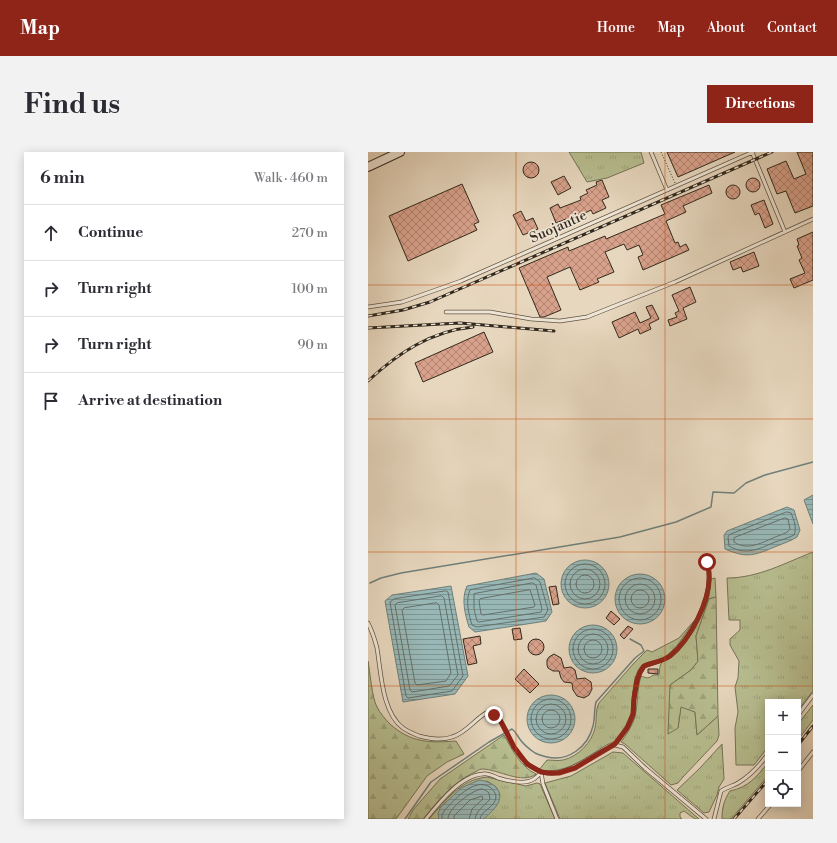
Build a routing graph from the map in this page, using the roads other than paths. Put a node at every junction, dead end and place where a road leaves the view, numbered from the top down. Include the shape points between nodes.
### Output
1 (400, 152) edge
2 (651, 152) edge
3 (752, 152) edge
4 (368, 167) edge
5 (666, 190) junction
6 (813, 219) edge
7 (784, 232) junction
8 (368, 307) edge
9 (446, 312) dead end
10 (707, 562) dead end
11 (368, 623) edge
12 (813, 695) edge
13 (801, 710) edge
14 (615, 744) junction
15 (813, 752) edge
16 (765, 758) edge
17 (801, 767) edge
18 (541, 772) junction
19 (768, 807) edge
20 (426, 819) edge
21 (557, 819) edge
22 (706, 819) edge
23 (714, 819) edge
24 (758, 819) edge

1 - 4 street via 388,155
2 - 5 lane
3 - 5 lane, Suojantie
3 - 7 lane
5 - 8 lane, Suojantie via 460,281 402,302
6 - 7 lane
7 - 9 lane via 675,282 587,317 560,321 490,312
10 - 14 lane via 710,574 699,616 683,642 670,655 655,664 644,666 640,672 631,721
11 - 18 lane via 377,646 386,702 402,728 425,738 439,740 461,733 486,713 494,715 500,720 514,747 527,764
12 - 13 lane
14 - 18 lane via 575,768 559,773
14 - 22 lane via 623,746
15 - 17 lane
16 - 23 lane via 747,777 721,791
18 - 20 lane via 535,779 527,782 483,774 472,776 449,793
18 - 21 lane
19 - 24 lane

